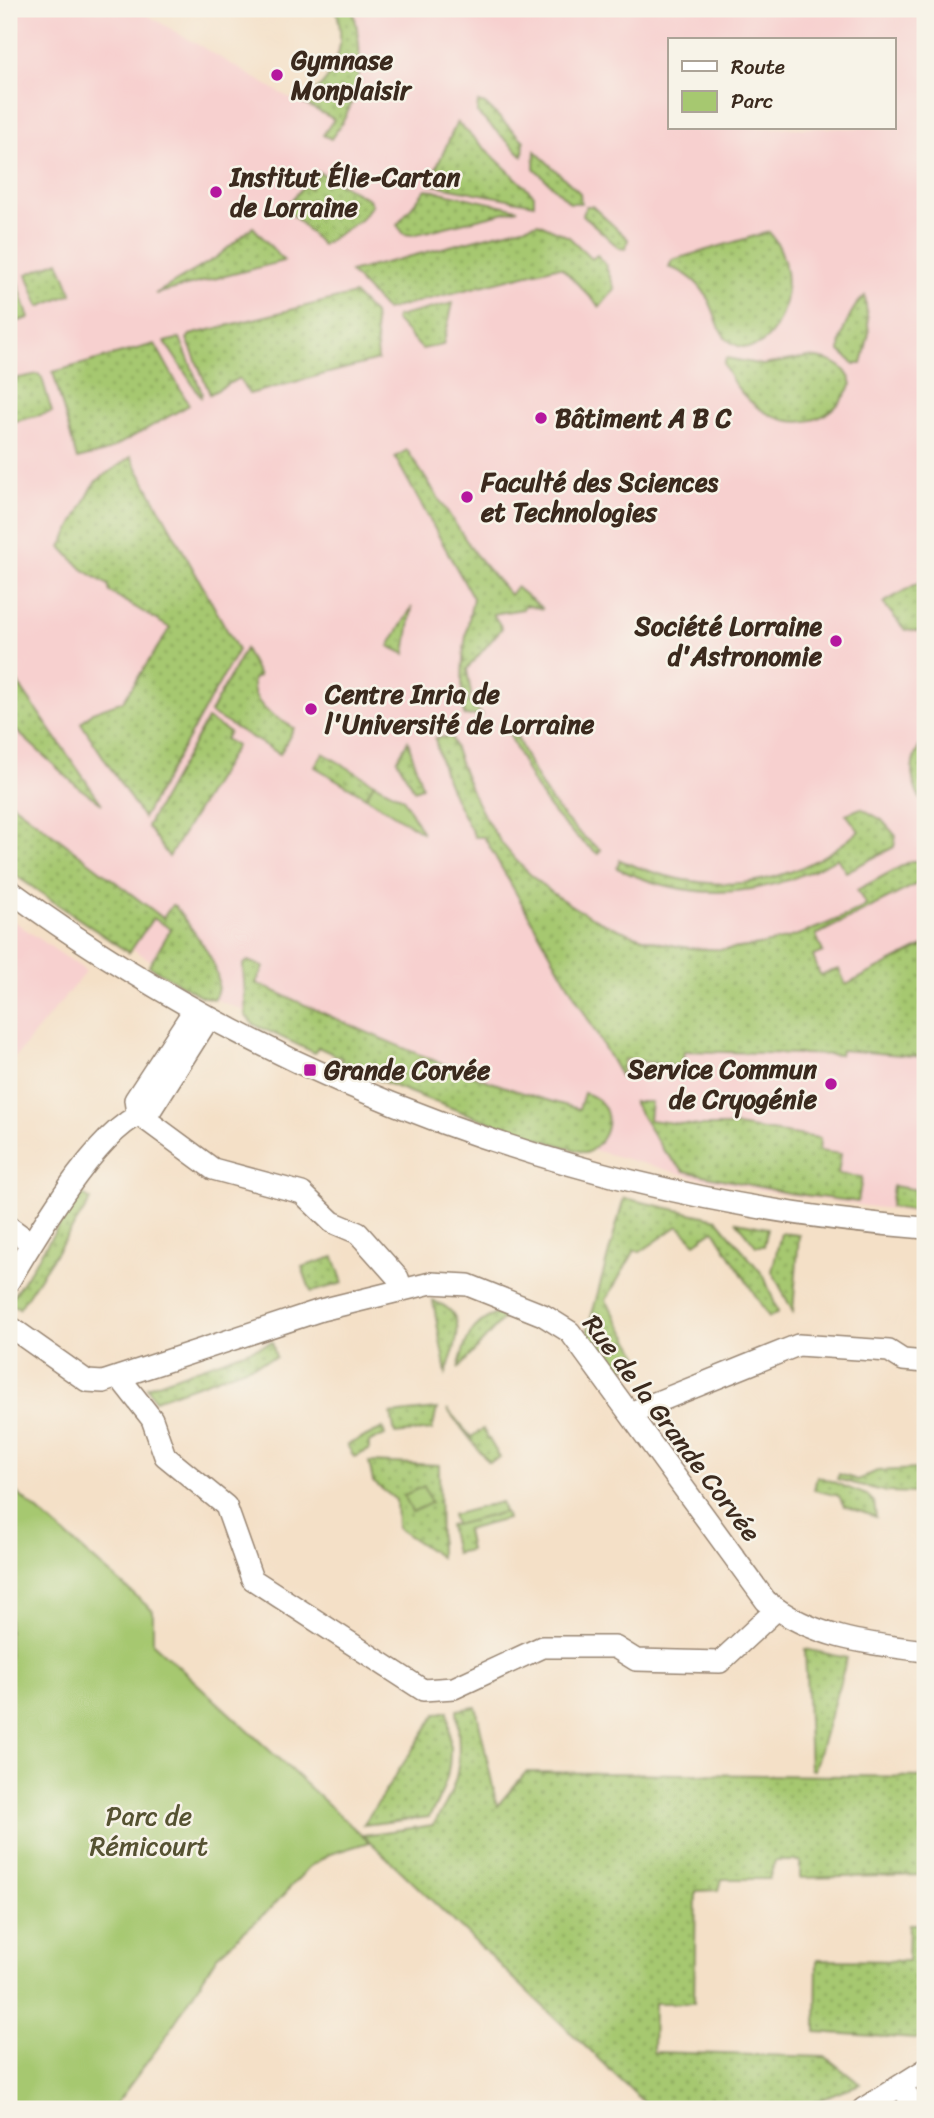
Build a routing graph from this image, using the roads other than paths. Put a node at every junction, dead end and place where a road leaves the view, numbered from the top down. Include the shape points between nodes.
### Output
1 (9, 890) edge
2 (201, 1014) junction
3 (137, 1113) junction
4 (9, 1227) edge
5 (925, 1228) edge
6 (32, 1243) junction
7 (9, 1280) edge
8 (402, 1289) junction
9 (9, 1326) edge
10 (925, 1362) edge
11 (119, 1377) junction
12 (630, 1413) junction
13 (777, 1609) junction
14 (925, 1651) edge
15 (925, 2070) edge
16 (901, 2088) junction
17 (863, 2109) edge
18 (919, 2109) edge

1 - 2 street via 84,943
2 - 3 street via 135,1100
2 - 5 street via 374,1097 551,1159 687,1194 802,1215
3 - 6 street via 97,1149
3 - 8 street via 212,1169 302,1193 332,1222 358,1233 398,1278
4 - 6 street
6 - 7 street
8 - 11 street, Rue de la Grande Corvée via 321,1310
8 - 12 street, Rue de la Grande Corvée via 431,1283 468,1285 543,1315 569,1332
9 - 11 street, Rue de la Grande Corvée via 87,1381
10 - 12 street via 903,1360 889,1351 798,1345
11 - 13 street via 152,1419 165,1456 226,1506 252,1579 423,1690 454,1688 542,1647 615,1647 636,1660 720,1662
12 - 13 street, Rue de la Grande Corvée via 754,1586
13 - 14 street, Rue de la Grande Corvée via 832,1636
15 - 16 street
16 - 17 street
16 - 18 street

